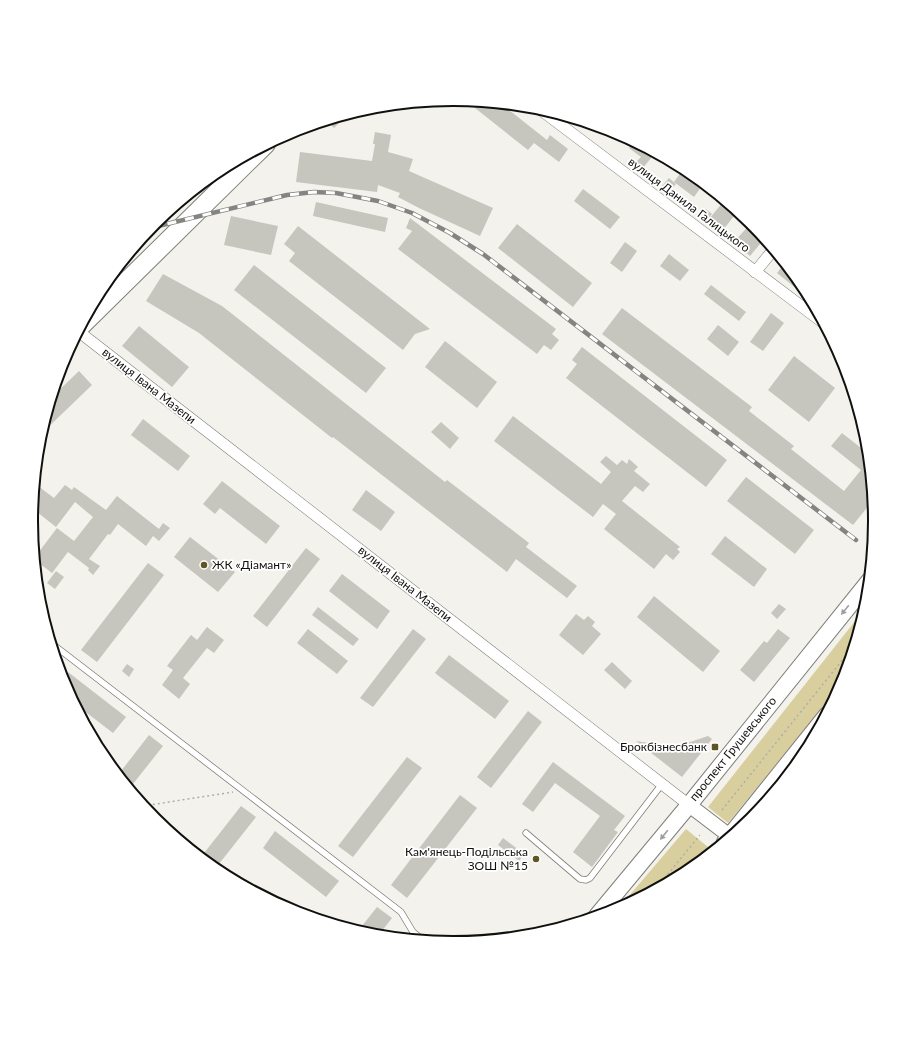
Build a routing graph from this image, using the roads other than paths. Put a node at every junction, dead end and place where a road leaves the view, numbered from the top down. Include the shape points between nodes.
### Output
1 (550, 117) edge
2 (252, 158) edge
3 (771, 253) edge
4 (755, 272) junction
5 (94, 313) edge
6 (815, 316) edge
7 (82, 334) edge
8 (863, 589) edge
9 (58, 647) edge
10 (803, 745) edge
11 (662, 784) junction
12 (689, 805) junction
13 (753, 809) edge
14 (526, 833) dead end
15 (724, 835) edge
16 (603, 908) edge
17 (417, 935) edge

1 - 4 street, вулиця Данила Галицького
2 - 5 main road
3 - 4 street
4 - 6 street, вулиця Данила Галицького
7 - 11 street, вулиця Івана Мазепи
8 -> 12 main road, проспект Грушевського
9 - 17 lane via 401,912
10 - 13 main road
11 - 12 street, вулиця Івана Мазепи
11 - 14 lane via 586,880 580,879
12 - 15 street, вулиця Івана Мазепи
12 -> 16 main road, проспект Грушевського

